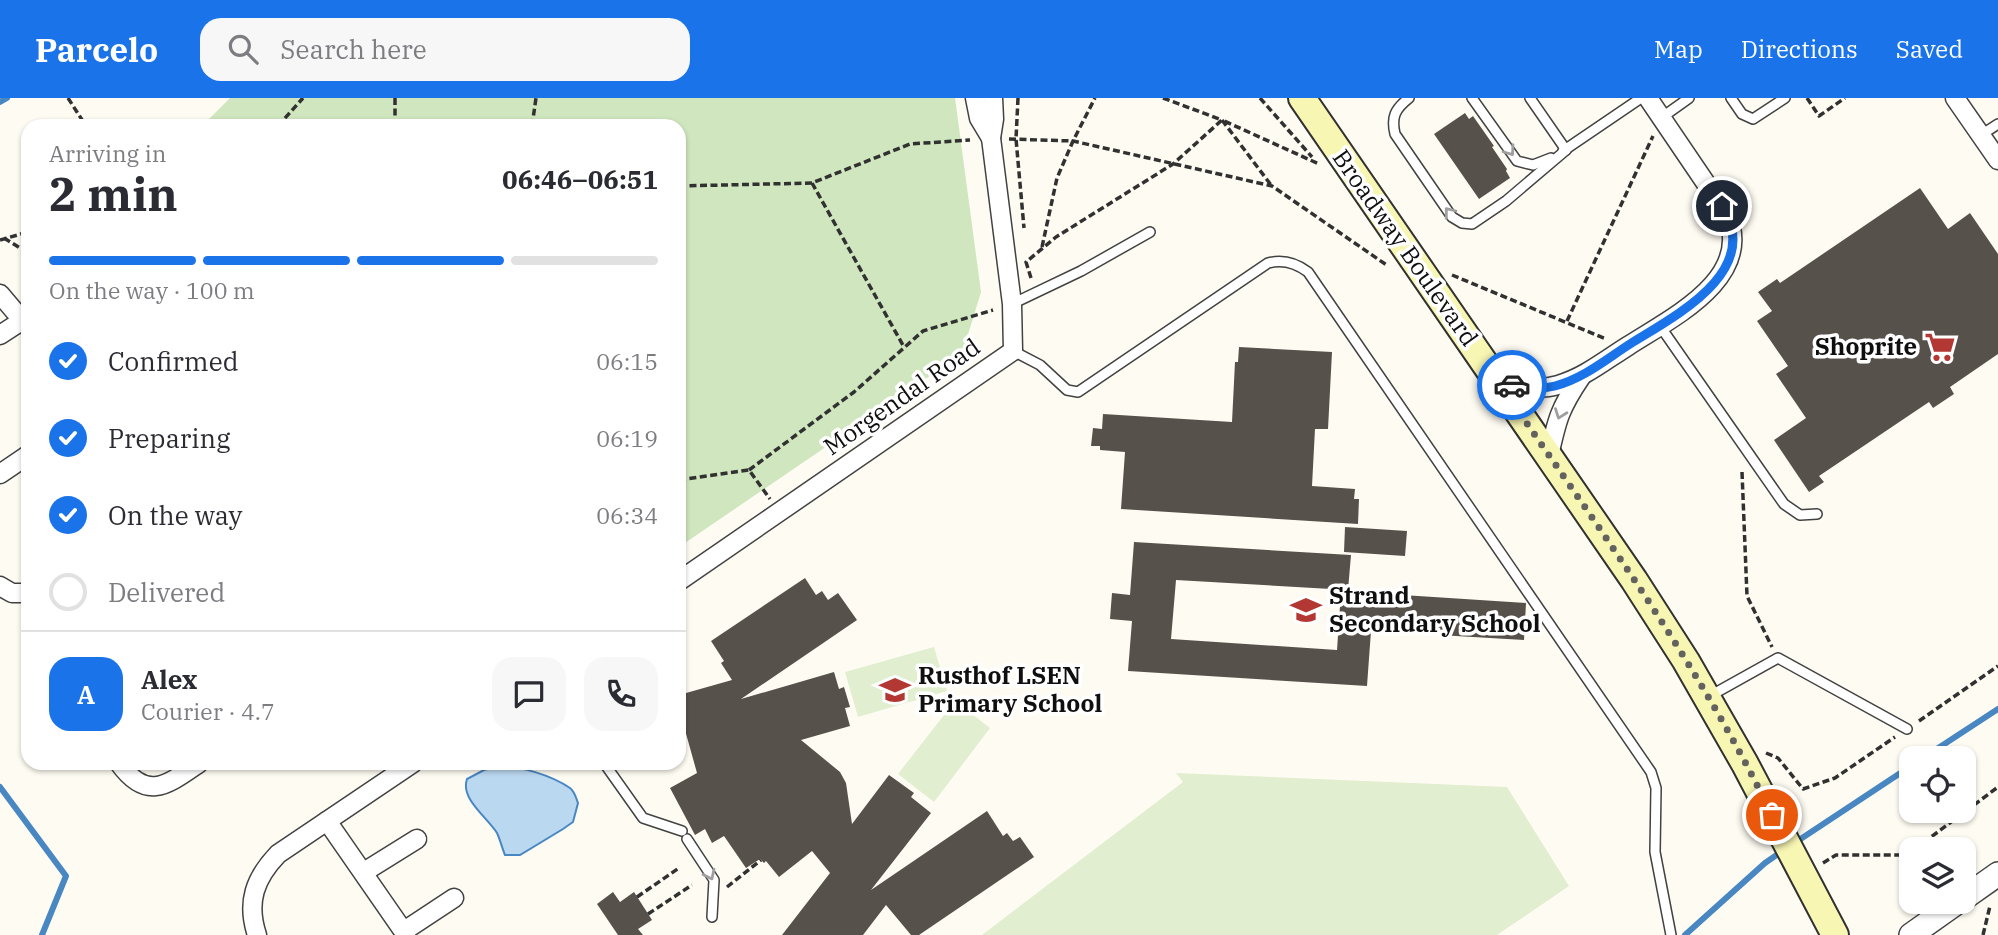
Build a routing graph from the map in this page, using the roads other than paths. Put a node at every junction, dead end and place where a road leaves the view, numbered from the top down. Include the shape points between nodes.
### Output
1 (975, 98) edge
2 (993, 98) edge
3 (1409, 98) edge
4 (1472, 98) edge
5 (1530, 98) edge
6 (1641, 98) edge
7 (1648, 98) edge
8 (1689, 98) edge
9 (1731, 98) edge
10 (1784, 98) edge
11 (1955, 98) edge
12 (1309, 101) edge
13 (1661, 118) junction
14 (1998, 124) edge
15 (1981, 135) junction
16 (991, 138) junction
17 (1566, 150) junction
18 (1998, 160) edge
19 (1150, 232) dead end
20 (0, 294) edge
21 (1012, 304) junction
22 (21, 317) edge
23 (21, 325) edge
24 (1660, 326) junction
25 (0, 335) edge
26 (1013, 351) junction
27 (1581, 377) junction
28 (1499, 383) junction
29 (1549, 456) junction
30 (21, 460) edge
31 (0, 474) edge
32 (1817, 514) dead end
33 (686, 577) edge
34 (0, 586) edge
35 (21, 593) edge
36 (1707, 698) junction
37 (1907, 729) road end
38 (125, 770) edge
39 (188, 770) edge
40 (403, 770) edge
41 (609, 770) edge
42 (327, 821) junction
43 (417, 839) dead end
44 (364, 872) junction
45 (1998, 874) edge
46 (1976, 890) edge
47 (454, 898) dead end
48 (1941, 914) edge
49 (712, 917) dead end
50 (405, 933) edge
51 (257, 935) edge
52 (1671, 935) edge
53 (1835, 935) edge
54 (1911, 935) edge

1 - 16 street, Morgendal Road via 979,118
2 - 16 street, Morgendal Road
17 -> 3 lane via 1506,201 1472,224 1462,223 1452,217 1395,134 1395,111
4 -> 17 lane via 1522,164 1542,163
5 - 17 lane
6 - 17 lane
7 - 13 street
8 - 13 lane
9 - 10 lane via 1745,117 1753,119
11 - 15 street
12 - 28 main road, Broadway Boulevard via 1327,156 1412,259
13 - 24 street via 1726,213 1733,234 1730,255 1718,280
14 - 15 lane
15 - 18 street
16 - 21 street, Morgendal Road
19 - 21 lane
20 - 22 street
21 - 26 street, Morgendal Road
23 - 25 street
24 - 27 street
24 - 32 lane via 1789,509
26 - 33 street, Morgendal Road
26 - 52 lane via 1040,365 1067,390 1078,392 1268,263 1294,263 1308,272 1651,772 1656,788 1655,852
27 - 28 street via 1539,388
27 -> 29 street via 1558,415
28 - 29 main road, Broadway Boulevard
29 - 36 main road, Broadway Boulevard
30 - 31 street
34 - 35 street
36 - 37 lane via 1778,659
36 - 53 main road, Broadway Boulevard
38 - 39 street via 149,787 161,786
40 - 42 street
41 -> 49 lane via 643,818 684,835 712,875
42 - 44 street
42 - 51 street via 264,869 251,900
43 - 44 street
44 - 50 street
45 - 46 street
47 - 50 street
48 - 54 street

